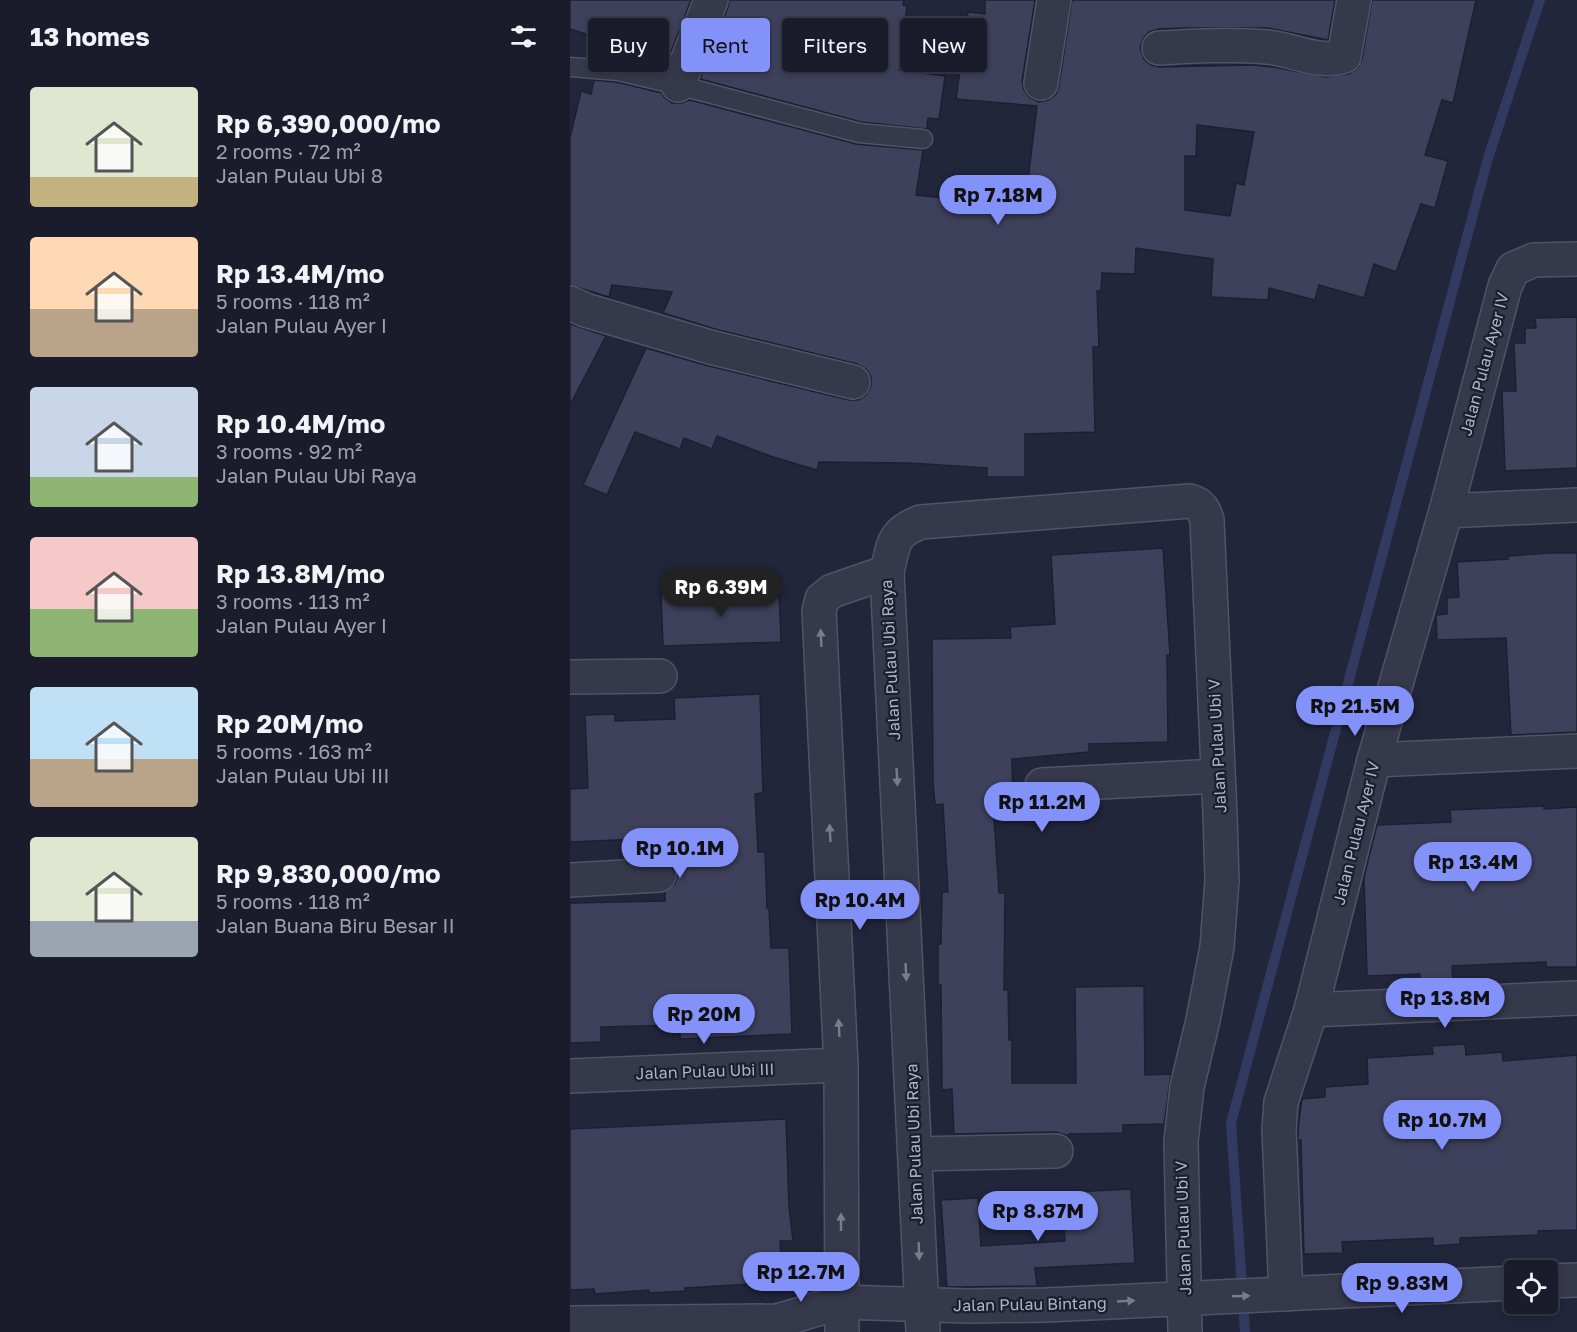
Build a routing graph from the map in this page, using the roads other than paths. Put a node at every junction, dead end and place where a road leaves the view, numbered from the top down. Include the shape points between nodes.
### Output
1 (711, 0) edge
2 (1054, 0) edge
3 (1354, 0) edge
4 (1159, 48) dead end
5 (570, 67) edge
6 (1041, 83) dead end
7 (678, 85) junction
8 (923, 140) dead end
9 (1577, 259) edge
10 (570, 303) edge
11 (853, 382) dead end
12 (1577, 505) edge
13 (1446, 511) junction
14 (887, 572) junction
15 (660, 676) dead end
16 (570, 677) edge
17 (1577, 751) edge
18 (1374, 760) junction
19 (1218, 776) junction
20 (1042, 785) dead end
21 (659, 875) dead end
22 (570, 880) edge
23 (1577, 998) edge
24 (1311, 1010) junction
25 (841, 1065) junction
26 (570, 1076) edge
27 (1056, 1151) dead end
28 (915, 1154) junction
29 (1577, 1280) edge
30 (1558, 1281) edge
31 (1504, 1284) edge
32 (1282, 1295) junction
33 (1196, 1298) junction
34 (841, 1317) edge
35 (922, 1318) edge
36 (570, 1323) edge
37 (791, 1326) edge
38 (1185, 1332) edge

1 - 7 street
2 - 6 street
3 - 4 street via 1344,56 1333,60 1268,47
5 - 7 lane via 618,71
7 - 8 lane via 859,133
9 - 13 street, Jalan Pulau Ayer IV via 1534,260 1513,269 1505,286
10 - 11 street via 710,347
12 - 13 street
13 - 18 street, Jalan Pulau Ayer IV
14 - 19 street, Jalan Pulau Ubi V via 896,538 906,528 921,522 1198,503 1207,520
25 -> 14 street, Jalan Pulau Ubi Raya via 820,604 832,591
14 -> 28 street, Jalan Pulau Ubi Raya
15 - 16 street
17 - 18 street
18 - 24 street, Jalan Pulau Ayer IV
19 - 20 street
19 - 33 street, Jalan Pulau Ubi V via 1222,880 1217,947 1187,1087 1181,1141
21 - 22 street
23 - 24 street
24 - 32 street, Jalan Pulau Ayer IV via 1281,1102
25 - 26 street, Jalan Pulau Ubi III
34 -> 25 street, Jalan Pulau Ubi Raya
27 - 28 street
28 -> 35 street, Jalan Pulau Ubi Raya
29 - 30 street
31 - 32 street, Jalan Pulau Bintang
33 -> 32 street, Jalan Pulau Bintang
35 -> 33 street, Jalan Pulau Bintang via 967,1306
33 - 38 street, Jalan Pulau Ubi V
34 - 35 street, Jalan Pulau Bintang
34 - 37 street, Jalan Pulau Bintang
36 - 37 street, Jalan Pulau Bintang

